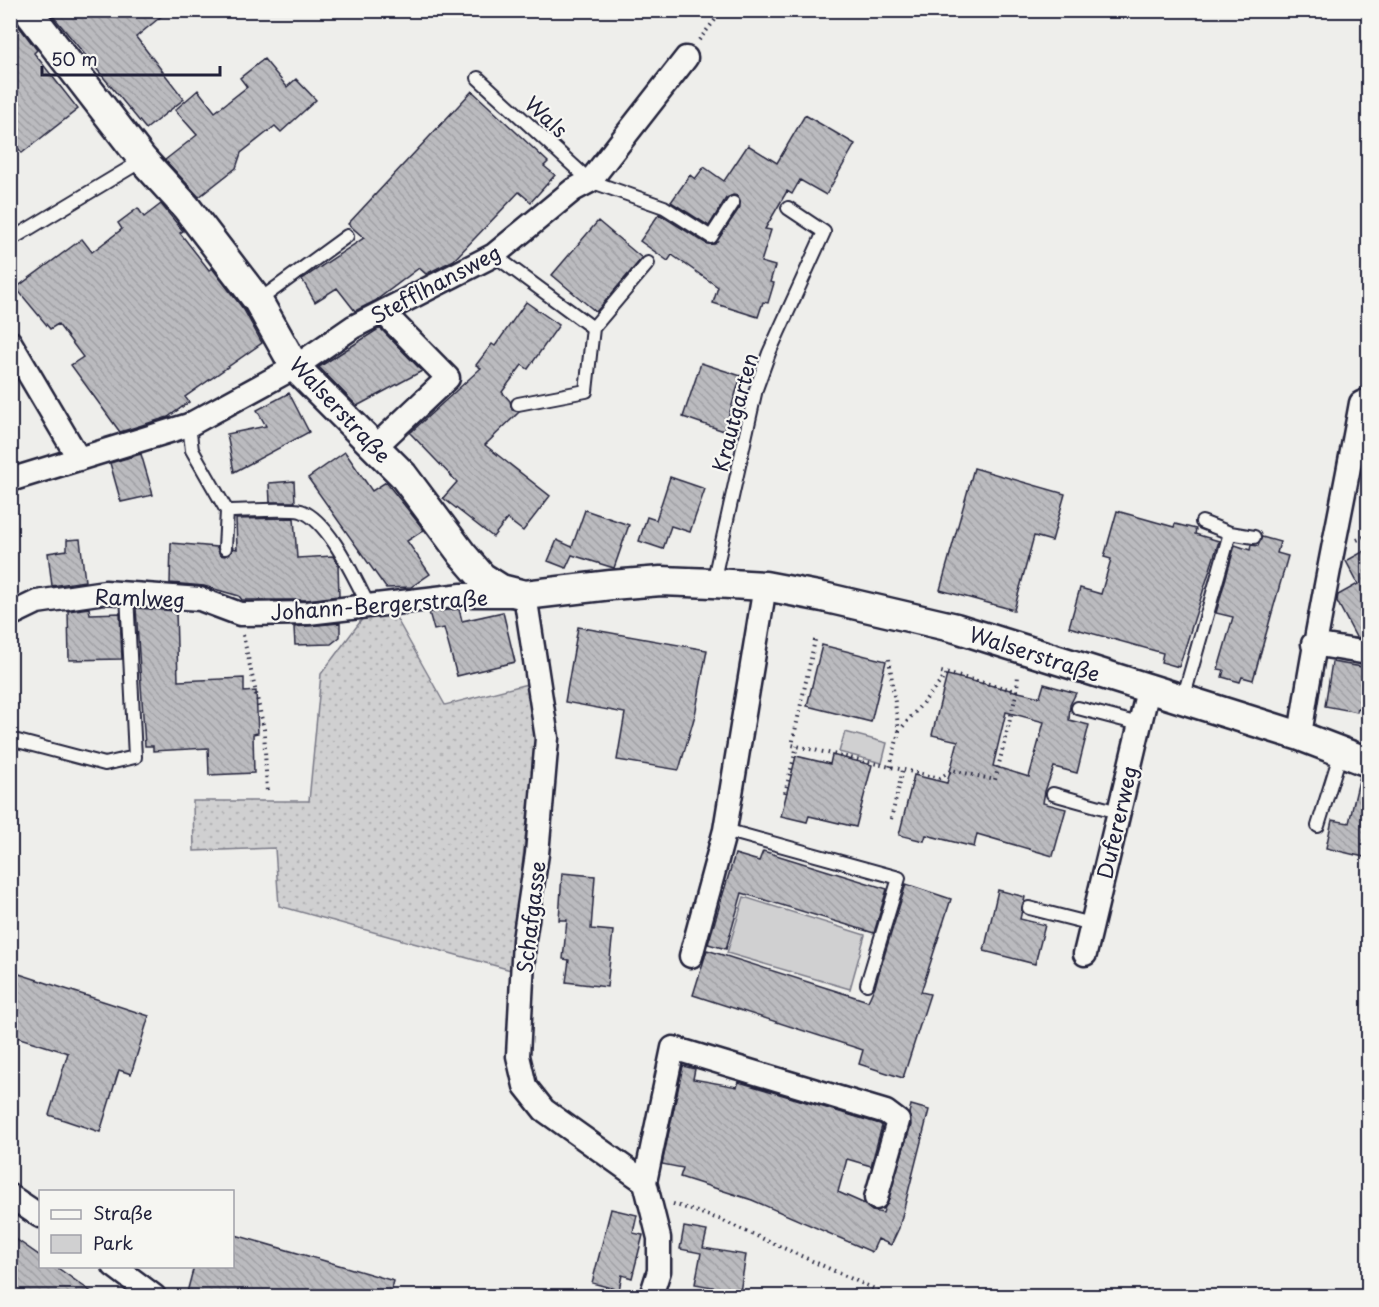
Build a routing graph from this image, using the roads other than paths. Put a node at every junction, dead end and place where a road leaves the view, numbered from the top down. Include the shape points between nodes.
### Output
1 (27, 10) edge
2 (686, 58) road end
3 (478, 78) dead end
4 (143, 159) junction
5 (590, 181) junction
6 (733, 203) dead end
7 (789, 208) dead end
8 (347, 236) dead end
9 (10, 240) edge
10 (494, 255) junction
11 (648, 263) dead end
12 (258, 301) junction
13 (384, 313) junction
14 (593, 328) junction
15 (10, 342) edge
16 (295, 367) junction
17 (1368, 400) edge
18 (518, 404) dead end
19 (189, 425) junction
20 (375, 447) junction
21 (79, 459) junction
22 (10, 480) edge
23 (227, 511) junction
24 (1202, 522) dead end
25 (1230, 533) junction
26 (1254, 537) dead end
27 (225, 548) dead end
28 (713, 583) junction
29 (765, 586) junction
30 (127, 594) junction
31 (525, 596) junction
32 (200, 599) joint
33 (369, 608) junction
34 (10, 615) edge
35 (1313, 644) junction
36 (1368, 653) edge
37 (1148, 690) junction
38 (1183, 700) junction
39 (1078, 708) dead end
40 (1139, 724) junction
41 (1300, 736) junction
42 (10, 739) edge
43 (1341, 752) junction
44 (1368, 762) edge
45 (1053, 794) dead end
46 (1118, 812) junction
47 (1318, 826) dead end
48 (725, 830) junction
49 (1029, 908) dead end
50 (1092, 924) junction
51 (1084, 954) dead end
52 (691, 956) dead end
53 (867, 984) dead end
54 (646, 1189) junction
55 (10, 1196) edge
56 (876, 1198) dead end
57 (39, 1215) edge
58 (117, 1268) edge
59 (154, 1296) edge
60 (651, 1296) edge

1 - 4 street, Walserstraße
2 - 5 street, Stefflhansweg
3 - 5 lane, Wals
4 - 9 lane
4 - 12 street, Walserstraße via 186,207
5 - 6 lane via 664,207 711,237
5 - 10 street, Stefflhansweg via 573,190
7 - 28 lane, Krautgarten via 824,232 756,389
8 - 12 lane
10 - 13 street, Stefflhansweg
10 - 14 lane
11 - 14 lane
12 - 16 street, Walserstraße
13 - 16 street, Stefflhansweg via 353,327
13 - 20 street via 448,378
14 - 18 lane via 586,391
15 - 21 street
16 - 19 street, Stefflhansweg
16 - 20 street, Walserstraße
17 - 35 street via 1361,403
19 - 21 street, Stefflhansweg
19 - 23 lane via 192,450
20 - 31 street, Walserstraße via 403,475 482,577 501,589
21 - 22 street, Stefflhansweg
23 - 27 lane
23 - 33 lane via 301,511 334,542
24 - 25 lane
25 - 26 lane
25 - 38 lane
28 - 29 street, Walserstraße
28 - 31 street, Walserstraße via 661,581
29 - 37 street, Walserstraße via 899,612
29 - 48 street
30 - 32 street, Ramlweg
30 - 34 street, Ramlweg via 105,592 37,602
30 - 42 lane via 135,757 105,764
31 - 33 street, Johann-Bergerstraße via 462,596
31 - 54 street, Schafgasse via 548,738 524,940 518,1056 525,1086 544,1110
32 - 33 street, Johann-Bergerstraße via 240,614
35 - 36 street
35 - 41 street
37 - 38 street, Walserstraße
37 - 40 street, Dufererweg
38 - 41 street, Walserstraße
39 - 40 lane
40 - 46 street, Dufererweg
41 - 43 street, Walserstraße
43 - 44 street, Walserstraße
43 - 47 lane
45 - 46 lane
46 - 50 street, Dufererweg
48 - 52 street
48 - 53 lane via 900,878
49 - 50 lane
50 - 51 street, Dufererweg
54 - 56 street via 673,1048 886,1112 898,1121
54 - 60 street via 658,1238 659,1271
55 - 57 street
58 - 59 street

